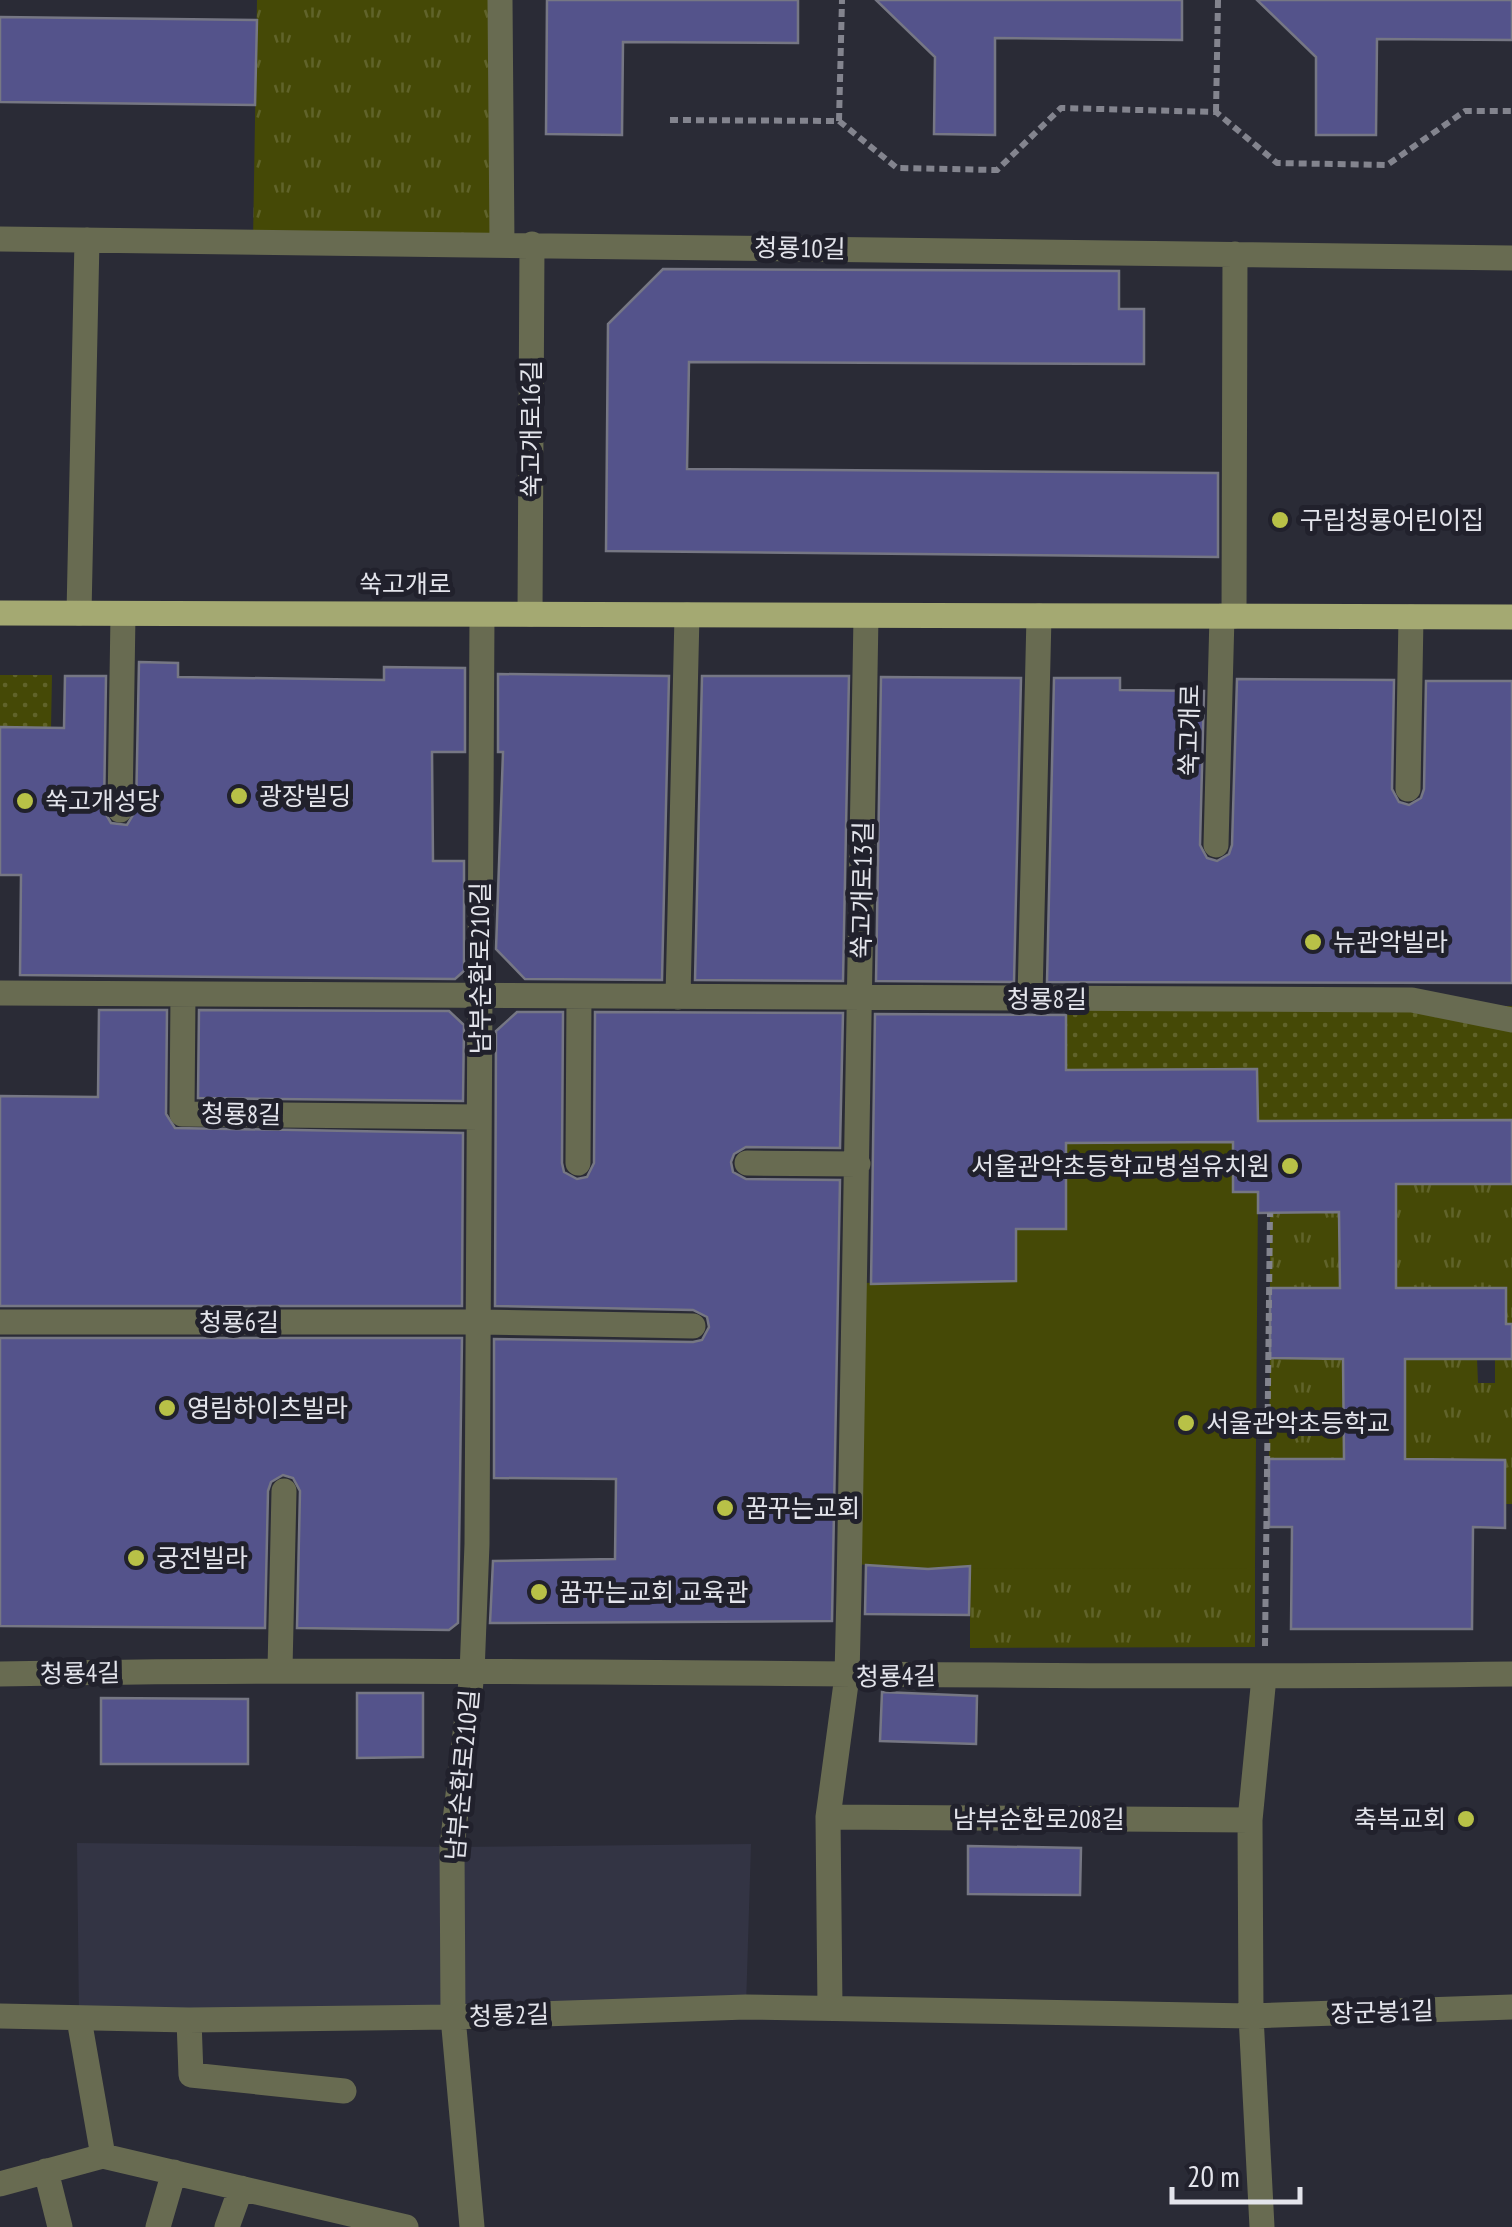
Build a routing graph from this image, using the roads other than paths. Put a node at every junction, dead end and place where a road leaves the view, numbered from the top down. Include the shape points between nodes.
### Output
1 (500, 0) edge
2 (0, 238) edge
3 (87, 240) junction
4 (502, 244) junction
5 (532, 244) junction
6 (1235, 254) junction
7 (1512, 258) edge
8 (0, 613) edge
9 (79, 613) junction
10 (124, 614) junction
11 (482, 614) junction
12 (530, 614) junction
13 (687, 615) junction
14 (866, 616) junction
15 (1039, 616) junction
16 (1228, 616) junction
17 (1411, 617) junction
18 (1512, 617) edge
19 (1408, 789) dead end
20 (120, 810) dead end
21 (1216, 845) dead end
22 (0, 994) edge
23 (183, 994) junction
24 (480, 996) junction
25 (580, 996) junction
26 (678, 997) junction
27 (860, 997) junction
28 (1030, 998) junction
29 (1512, 1020) edge
30 (479, 1117) junction
31 (578, 1163) dead end
32 (747, 1163) dead end
33 (858, 1164) junction
34 (0, 1322) edge
35 (478, 1322) junction
36 (692, 1326) dead end
37 (284, 1491) dead end
38 (280, 1670) junction
39 (0, 1674) edge
40 (472, 1674) junction
41 (1512, 1674) edge
42 (846, 1676) junction
43 (1264, 1677) junction
44 (828, 1817) junction
45 (1250, 1820) junction
46 (1512, 2007) edge
47 (830, 2008) junction
48 (0, 2016) edge
49 (1251, 2016) junction
50 (454, 2017) junction
51 (79, 2019) junction
52 (189, 2020) junction
53 (344, 2092) dead end
54 (103, 2156) junction
55 (46, 2171) junction
56 (174, 2172) junction
57 (0, 2184) edge
58 (241, 2188) junction
59 (303, 2216) edge
60 (372, 2223) edge
61 (60, 2227) edge
62 (158, 2227) edge
63 (227, 2227) edge
64 (406, 2227) edge
65 (472, 2227) edge
66 (1262, 2227) edge

1 - 4 street
2 - 3 street, 청룡10길
3 - 4 street, 청룡10길
3 - 9 street
4 - 5 street, 청룡10길
5 - 6 street, 청룡10길
5 - 12 street, 쑥고개로16길
6 - 7 street, 청룡10길
6 - 16 street
8 - 9 main road, 쑥고개로
9 - 10 main road, 쑥고개로
10 - 11 main road, 쑥고개로
10 - 20 street
11 - 12 main road, 쑥고개로
11 - 24 street, 남부순환로210길
12 - 13 main road, 쑥고개로
13 - 14 main road, 쑥고개로
13 - 26 street
14 - 15 main road, 쑥고개로
14 - 27 street, 쑥고개로13길
15 - 16 main road, 쑥고개로
15 - 28 street
16 - 17 main road, 쑥고개로
16 - 21 street, 쑥고개로
17 - 18 main road, 쑥고개로
17 - 19 street
22 - 23 street, 청룡8길
23 - 24 street, 청룡8길
23 - 30 street, 청룡8길 via 182,1114
24 - 25 street, 청룡8길
24 - 30 street, 남부순환로210길
25 - 26 street, 청룡8길
25 - 31 street
26 - 27 street, 청룡8길
27 - 28 street, 청룡8길
27 - 33 street, 쑥고개로13길
28 - 29 street, 청룡8길 via 1412,1000
30 - 35 street, 남부순환로210길
32 - 33 street
33 - 42 street, 쑥고개로13길
34 - 35 street, 청룡6길
35 - 36 street
35 - 40 street, 남부순환로210길
37 - 38 street
38 - 39 street, 청룡4길
38 - 40 street, 청룡4길
40 - 42 street, 청룡4길
40 - 50 street, 남부순환로210길 via 452,1847
41 - 43 street, 청룡4길
42 - 43 street, 청룡4길
42 - 44 street
43 - 45 street
44 - 45 street, 남부순환로208길
44 - 47 street
45 - 49 street
46 - 49 street, 장군봉1길
47 - 49 street, 청룡2길
47 - 50 street, 청룡2길
48 - 51 street, 청룡2길
49 - 66 street
50 - 52 street, 청룡2길
50 - 65 street, 남부순환로210길
51 - 52 street, 청룡2길
51 - 54 street
52 - 53 street via 191,2075
54 - 55 street
54 - 56 street
55 - 57 street
55 - 61 street
56 - 58 street
56 - 62 street
58 - 59 street
58 - 63 street
59 - 60 street
60 - 64 street

